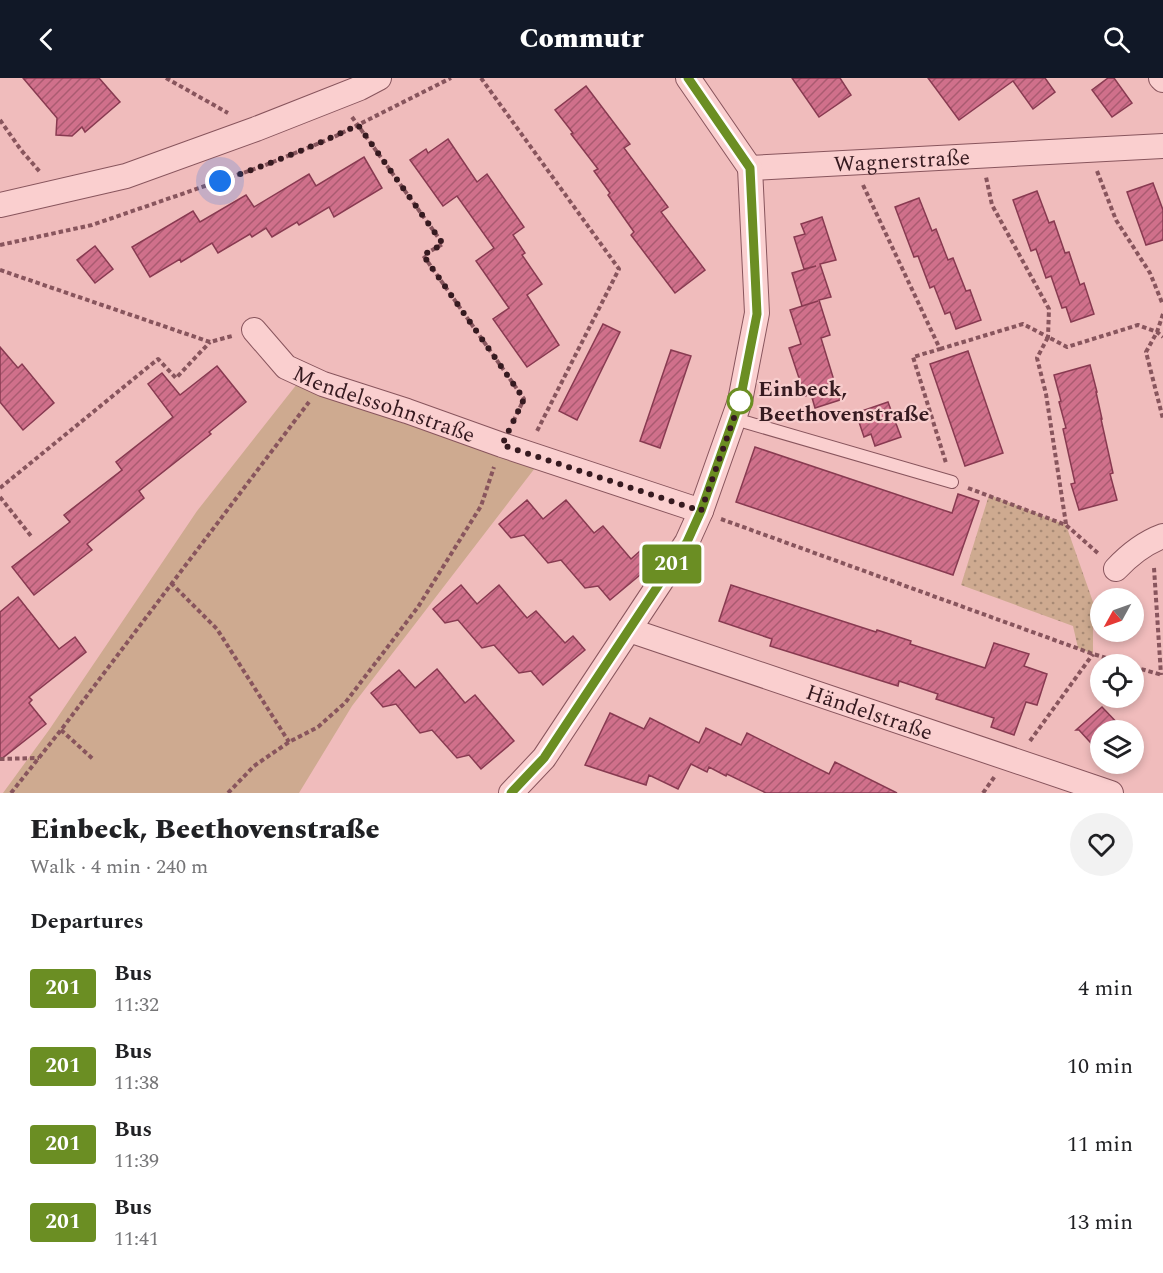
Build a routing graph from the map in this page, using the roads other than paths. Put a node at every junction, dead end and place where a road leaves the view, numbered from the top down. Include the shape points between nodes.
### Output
1 (379, 78) edge
2 (688, 78) edge
3 (1163, 146) edge
4 (750, 168) junction
5 (0, 205) edge
6 (254, 330) road end
7 (735, 419) junction
8 (952, 482) road end
9 (701, 511) junction
10 (1157, 538) edge
11 (1116, 569) road end
12 (629, 630) junction
13 (511, 793) edge
14 (1110, 793) edge

1 - 5 street via 256,129 126,176
2 - 4 street
3 - 4 street, Wagnerstraße
4 - 7 street via 757,314
6 - 9 street, Mendelssohnstraße via 286,368 323,384
7 - 8 lane
7 - 9 street
9 - 12 street via 687,542
10 - 11 street via 1130,554
12 - 13 street via 544,758
12 - 14 street, Händelstraße

